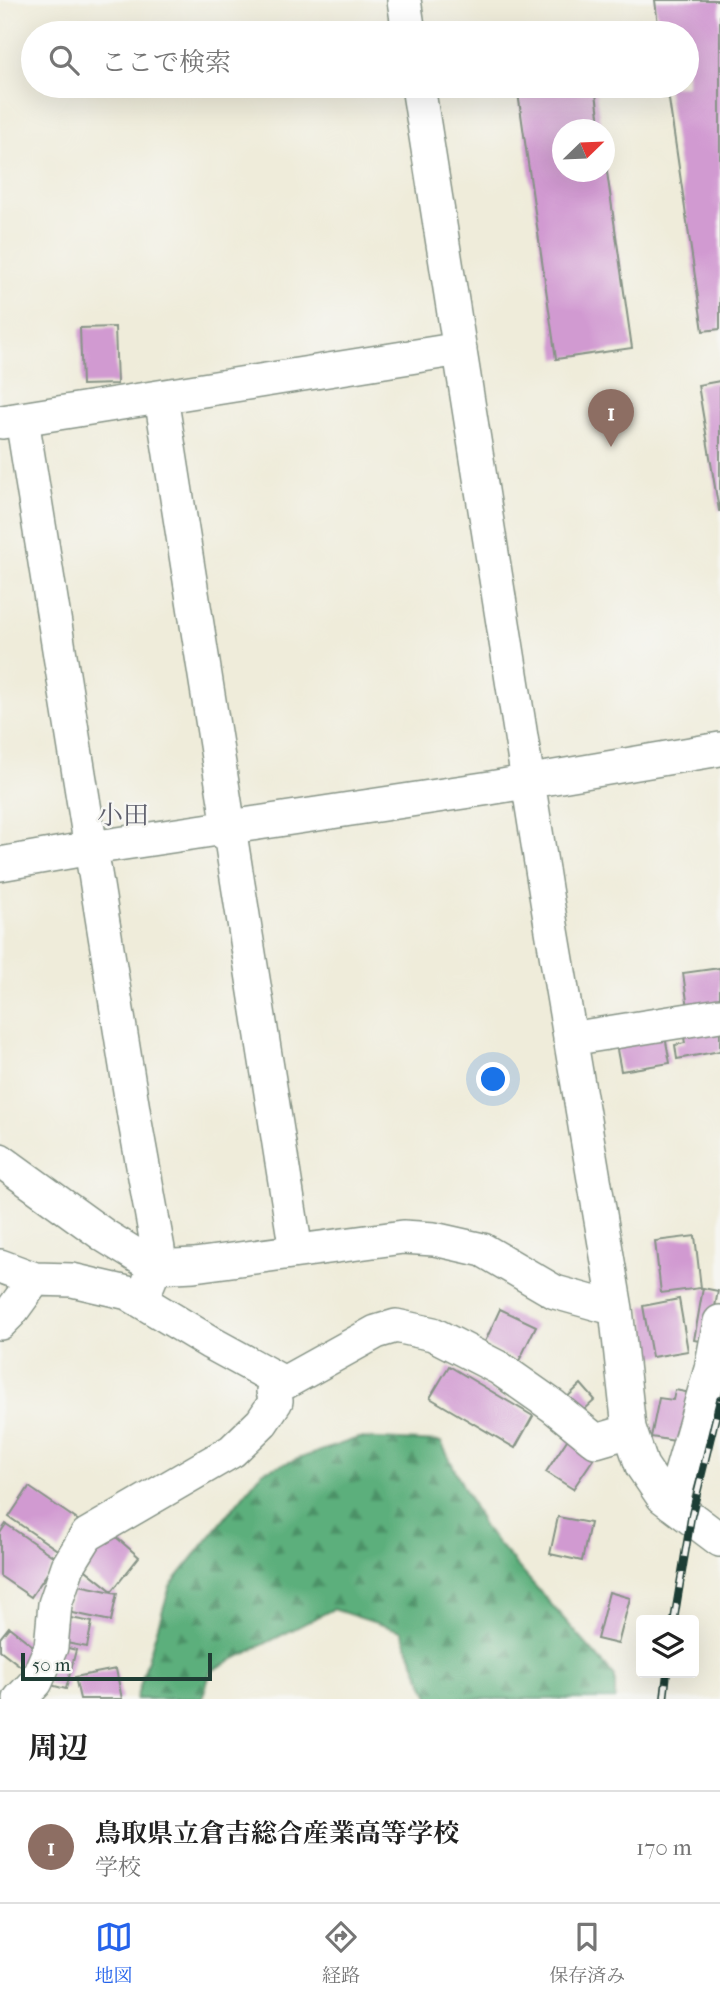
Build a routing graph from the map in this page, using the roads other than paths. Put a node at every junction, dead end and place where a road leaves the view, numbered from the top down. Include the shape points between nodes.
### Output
1 (404, 0) edge
2 (407, 21) edge
3 (420, 98) edge
4 (460, 349) junction
5 (162, 397) junction
6 (11, 420) edge
7 (720, 749) edge
8 (529, 781) junction
9 (229, 827) junction
10 (91, 848) junction
11 (0, 864) edge
12 (720, 1015) edge
13 (570, 1039) junction
14 (0, 1160) edge
15 (296, 1251) junction
16 (0, 1266) edge
17 (155, 1267) junction
18 (35, 1279) junction
19 (141, 1301) junction
20 (616, 1309) junction
21 (720, 1322) edge
22 (0, 1323) edge
23 (284, 1383) junction
24 (630, 1431) junction
25 (671, 1504) junction
26 (720, 1540) edge
27 (20, 1699) edge

1 - 2 street
3 - 4 street
4 - 5 street
4 - 8 street
5 - 6 street
5 - 9 street
6 - 10 street
7 - 8 street
8 - 9 street
8 - 13 street
9 - 10 street
9 - 15 street
10 - 11 street
10 - 17 street via 158,1248
12 - 13 street
13 - 20 street
14 - 17 street
15 - 17 street
15 - 20 street via 403,1237 434,1239 483,1250 555,1292
16 - 18 street
17 - 19 street
18 - 19 street via 72,1280 128,1293
18 - 22 street
19 - 23 street
20 - 24 street
21 - 25 street via 711,1369
23 - 24 street via 376,1332 396,1326 433,1334 499,1368 596,1441
23 - 27 street via 273,1391 276,1401 262,1422 232,1451 87,1535 68,1566 55,1605 51,1647 36,1682
24 - 25 street via 642,1466
25 - 26 street

